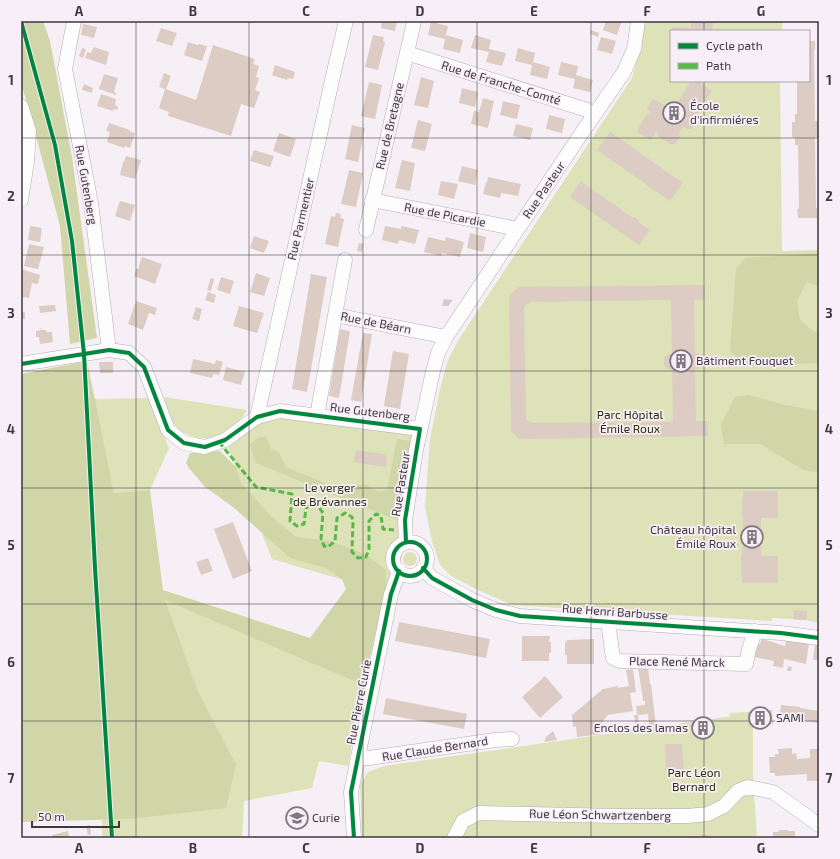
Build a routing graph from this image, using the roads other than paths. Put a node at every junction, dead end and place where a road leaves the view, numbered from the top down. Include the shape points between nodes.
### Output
1 (74, 21) edge
2 (346, 21) edge
3 (638, 21) edge
4 (414, 22) edge
5 (407, 53) junction
6 (21, 106) edge
7 (594, 115) junction
8 (21, 200) edge
9 (372, 200) junction
10 (518, 229) junction
11 (366, 230) dead end
12 (345, 260) dead end
13 (335, 315) junction
14 (446, 337) junction
15 (109, 350) junction
16 (21, 364) edge
17 (317, 416) junction
18 (257, 417) junction
19 (420, 429) junction
20 (406, 542) junction
21 (423, 568) junction
22 (399, 571) junction
23 (608, 622) junction
24 (755, 631) junction
25 (819, 638) edge
26 (512, 739) dead end
27 (358, 757) junction
28 (819, 825) edge
29 (354, 838) edge
30 (454, 838) edge

1 - 15 street, Rue Gutenberg via 65,69 91,203
2 - 18 street, Rue Parmentier
3 - 7 street, Rue Pasteur via 634,49 624,72
4 - 5 street, Rue de Bretagne
5 - 7 street, Rue de Franche-Comté via 587,110
5 - 9 street, Rue de Bretagne
6 - 8 street via 29,131 28,162
7 - 10 street, Rue Pasteur
9 - 10 street, Rue de Picardie
9 - 11 street, Rue de Bretagne
10 - 14 street, Rue Pasteur
12 - 13 street
13 - 14 street, Rue de Béarn
13 - 17 street, Rue de Béarn
14 - 19 street, Rue Pasteur via 432,371
15 - 16 street
15 - 18 street via 129,353 144,367 168,430 184,444 205,447 225,440
17 - 18 street, Rue Gutenberg via 280,411
17 - 19 street, Rue Gutenberg
19 - 20 street, Rue Pasteur via 405,520
20 - 21 street via 417,543 425,551 426,563
20 - 22 street via 394,552 393,563
21 - 22 street via 420,572 409,575
21 - 23 street, Rue Henri Barbusse via 432,578 496,610 520,616
22 - 27 street, Rue Pierre Curie via 391,594
23 - 24 street, Rue Henri Barbusse
23 - 24 street, Place René Marck via 613,658 620,661 746,664
24 - 25 street, Rue Henri Barbusse
26 - 27 street, Rue Claude Bernard via 370,758
27 - 29 street, Rue Pierre Curie via 352,792
28 - 30 street, Rue Léon Schwartzenberg via 773,792 748,786 738,791 724,806 708,814 618,816 479,813 463,821

